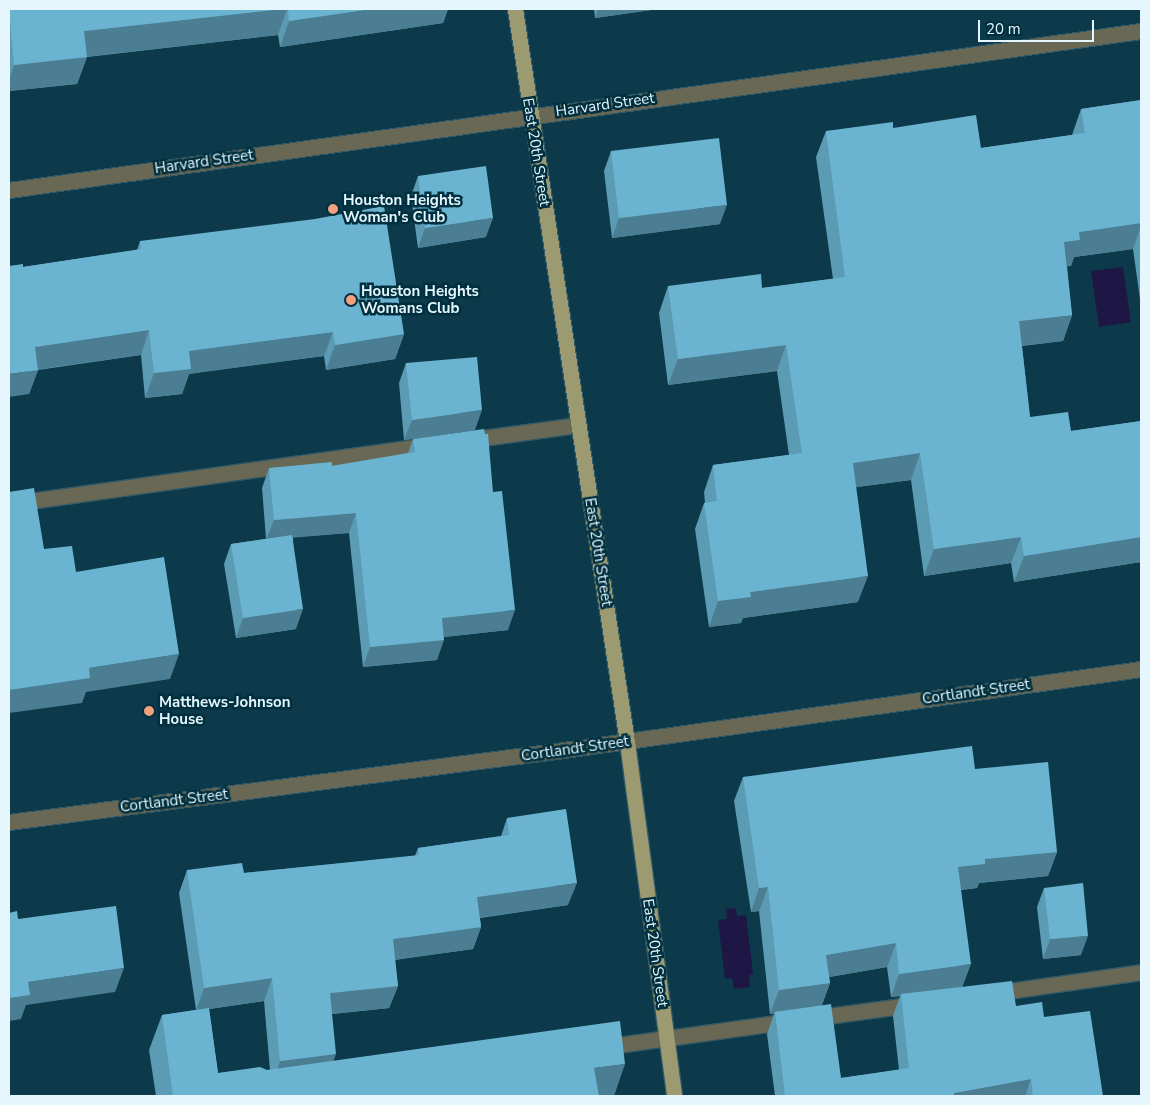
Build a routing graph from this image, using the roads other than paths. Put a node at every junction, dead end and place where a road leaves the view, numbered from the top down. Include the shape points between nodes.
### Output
1 (516, 9) edge
2 (1141, 31) edge
3 (531, 115) junction
4 (9, 190) edge
5 (578, 424) junction
6 (9, 504) edge
7 (1141, 669) edge
8 (627, 742) junction
9 (9, 822) edge
10 (1141, 972) edge
11 (983, 994) edge
12 (934, 1001) edge
13 (667, 1038) junction
14 (588, 1050) edge
15 (674, 1096) edge

1 - 3 main road, East 20th Street
2 - 3 street, Harvard Street
3 - 4 street, Harvard Street
3 - 5 main road, East 20th Street
5 - 6 street
5 - 8 main road, East 20th Street
7 - 8 street, Cortlandt Street
8 - 9 street, Cortlandt Street
8 - 13 main road, East 20th Street
10 - 11 street
12 - 13 street
13 - 14 street
13 - 15 main road, East 20th Street

